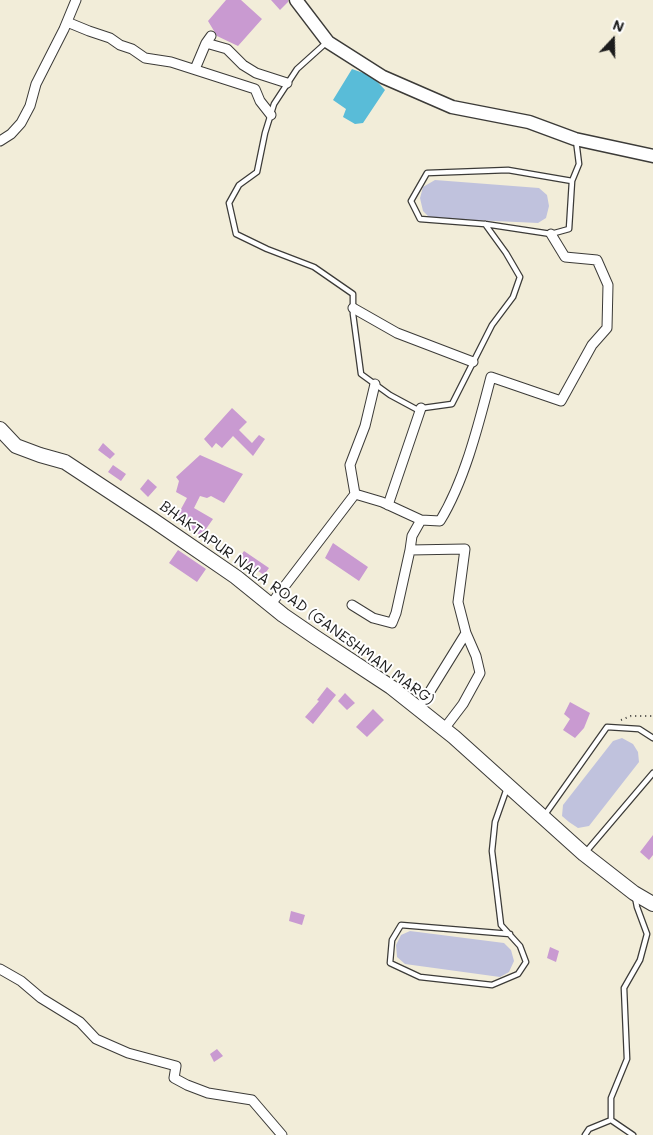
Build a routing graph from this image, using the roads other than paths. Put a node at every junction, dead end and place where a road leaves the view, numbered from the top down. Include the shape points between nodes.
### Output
1 (76, 0) edge
2 (296, 0) edge
3 (67, 22) junction
4 (328, 42) junction
5 (196, 70) junction
6 (287, 84) junction
7 (271, 115) junction
8 (575, 139) junction
9 (0, 141) edge
10 (653, 156) edge
11 (572, 181) junction
12 (485, 224) junction
13 (551, 234) junction
14 (353, 308) junction
15 (473, 362) junction
16 (375, 384) junction
17 (422, 408) junction
18 (0, 429) edge
19 (355, 494) junction
20 (388, 505) junction
21 (421, 520) junction
22 (410, 550) junction
23 (271, 604) junction
24 (352, 606) dead end
25 (466, 632) junction
26 (419, 708) junction
27 (444, 729) junction
28 (653, 738) edge
29 (653, 773) edge
30 (508, 784) junction
31 (543, 818) junction
32 (584, 854) junction
33 (634, 893) junction
34 (653, 904) edge
35 (510, 934) junction
36 (0, 968) edge
37 (611, 1120) junction
38 (282, 1135) edge
39 (585, 1135) edge
40 (633, 1135) edge

1 - 3 street
2 - 4 main road
3 - 5 street via 110,38 146,58
3 - 9 street via 36,84 21,123
4 - 6 lane via 296,68
4 - 8 main road via 383,78 452,107 528,122
5 - 6 street via 209,39 256,73
5 - 7 street via 255,89
6 - 7 lane
7 - 14 lane via 257,172 239,185 229,203 236,234 314,267 353,294
8 - 10 main road
8 - 11 lane via 579,164
11 - 12 lane via 508,170 427,173 411,201 420,219
11 - 13 lane via 568,230
12 - 13 lane
12 - 15 lane via 520,277 513,297 492,325
13 - 21 street via 565,257 597,260 608,284 607,328 592,345 561,401 491,377 452,502 440,520
14 - 15 street via 397,333
14 - 16 lane via 361,374
15 - 17 lane via 452,404
16 - 17 lane via 416,409
16 - 19 street via 365,426 350,465
17 - 20 street
18 - 23 main road, BHAKTAPUR NALA ROAD (GANESHMAN MARG) via 16,446 66,462
19 - 20 street
19 - 23 street
20 - 21 street
21 - 22 street via 412,536
22 - 24 street via 392,623 373,618
22 - 25 street via 465,549 458,602
23 - 26 main road, BHAKTAPUR NALA ROAD (GANESHMAN MARG)
25 - 26 street
25 - 27 street via 480,673 464,704
26 - 27 main road, BHAKTAPUR NALA ROAD (GANESHMAN MARG)
27 - 30 main road, BHAKTAPUR NALA ROAD (GANESHMAN MARG)
28 - 31 lane via 639,729 607,727
29 - 32 lane
30 - 31 main road, BHAKTAPUR NALA ROAD (GANESHMAN MARG)
30 - 35 lane via 495,822 492,851 501,925
31 - 32 main road, BHAKTAPUR NALA ROAD (GANESHMAN MARG)
32 - 33 main road, BHAKTAPUR NALA ROAD (GANESHMAN MARG)
33 - 34 main road, BHAKTAPUR NALA ROAD (GANESHMAN MARG)
33 - 37 lane via 647,934 640,960 624,988 627,1058 611,1098
35 - 35 lane via 520,946 526,962 518,974 492,985 420,977 390,963 392,940 401,925
36 - 38 street via 80,1022 96,1039 176,1066 174,1078 187,1085 208,1093 252,1100
37 - 39 lane via 589,1129
37 - 40 lane

